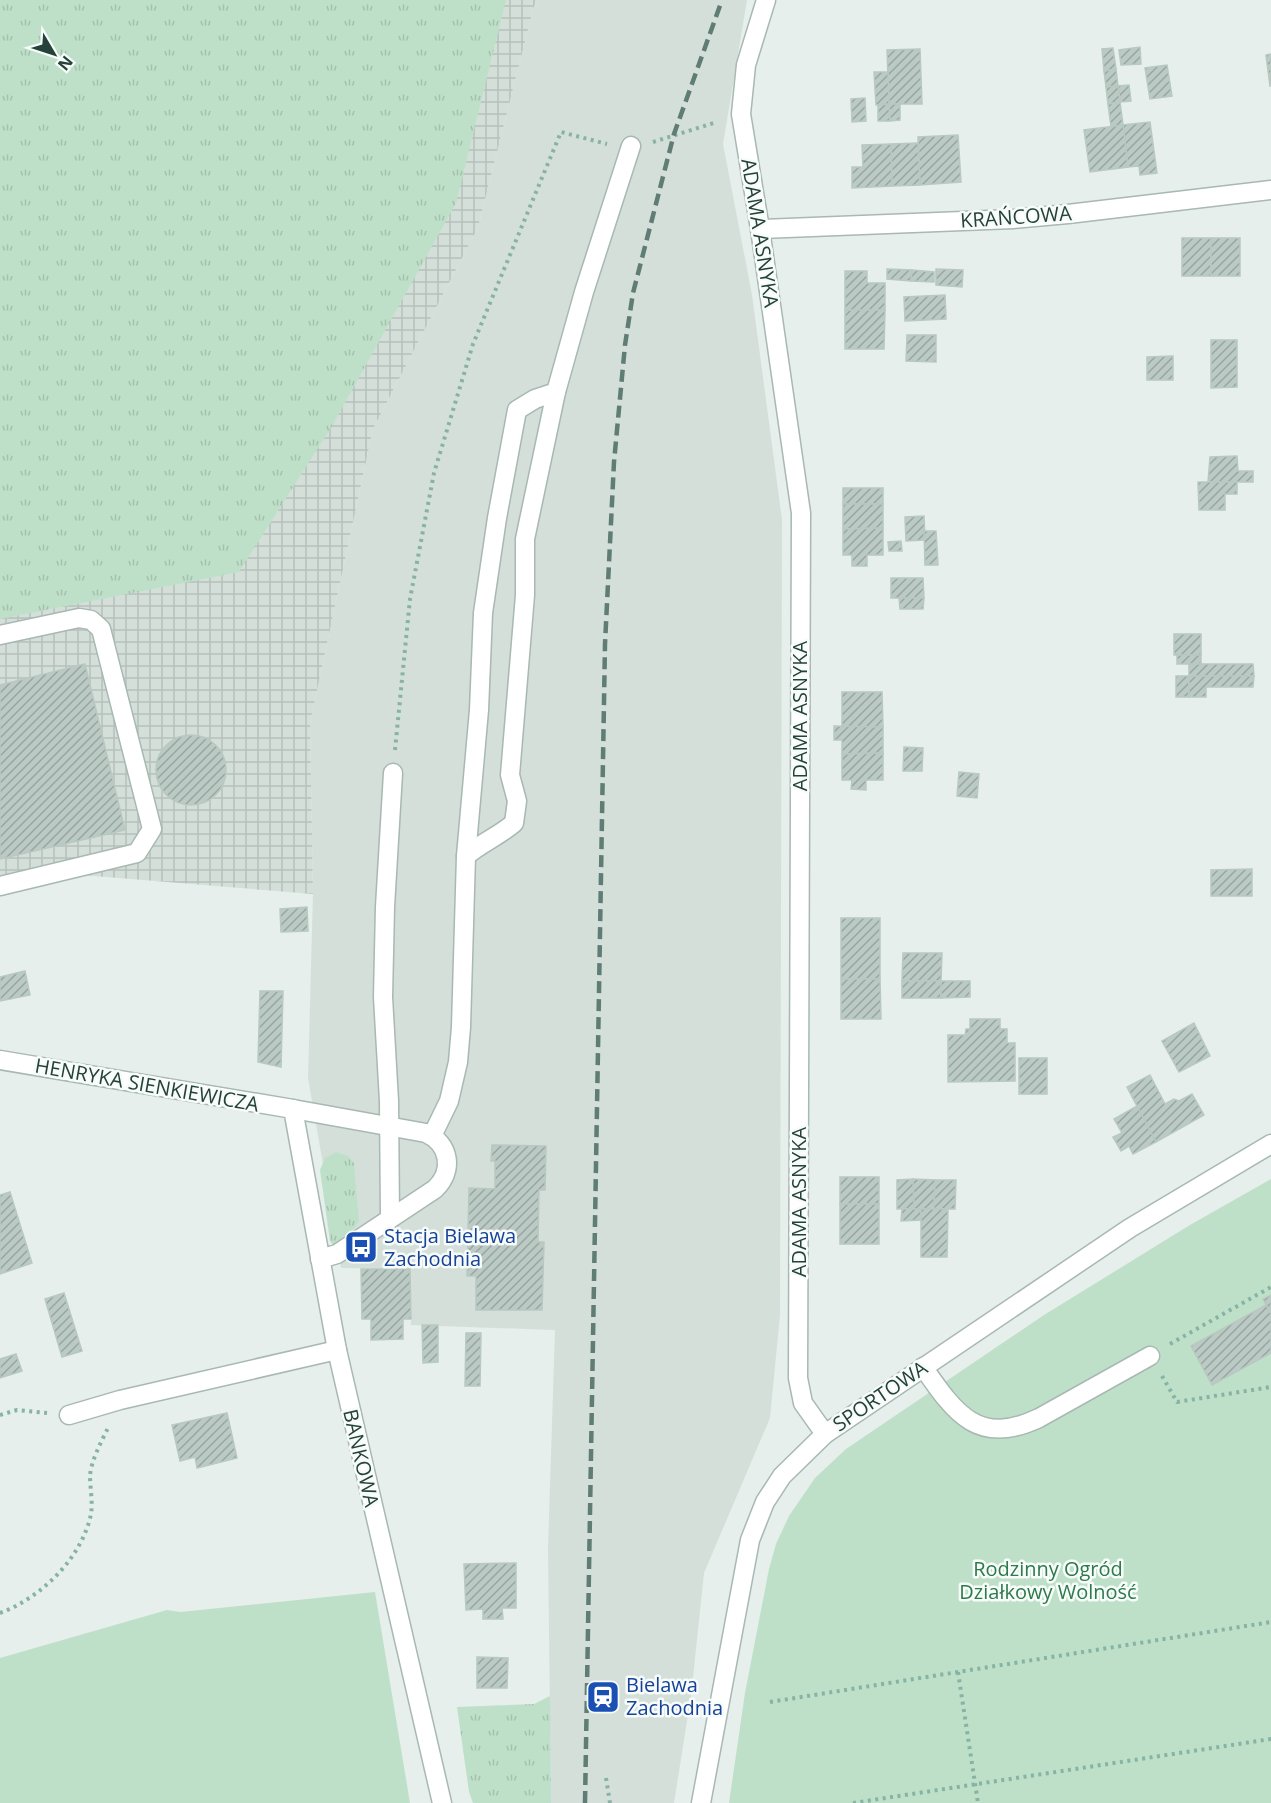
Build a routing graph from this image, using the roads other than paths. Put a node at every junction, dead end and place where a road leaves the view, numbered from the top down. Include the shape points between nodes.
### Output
1 (766, 0) edge
2 (631, 146) dead end
3 (1271, 190) edge
4 (760, 229) junction
5 (556, 392) junction
6 (0, 635) edge
7 (393, 773) road end
8 (466, 856) junction
9 (0, 886) edge
10 (0, 1060) edge
11 (293, 1109) junction
12 (390, 1126) junction
13 (432, 1136) junction
14 (1271, 1144) edge
15 (390, 1219) junction
16 (320, 1259) junction
17 (337, 1350) junction
18 (1150, 1356) road end
19 (923, 1367) junction
20 (69, 1415) road end
21 (825, 1434) junction
22 (442, 1803) edge
23 (701, 1803) edge

1 - 4 street, ADAMA ASNYKA via 746,65 741,114
2 - 5 street
3 - 4 street, KRAŃCOWA via 1013,219
4 - 21 street, ADAMA ASNYKA via 801,513 798,1378 803,1403
5 - 8 street via 517,410 483,613
5 - 8 street via 525,539 525,595 510,775 517,801 514,823
6 - 9 street via 79,618 91,620 101,629 152,829 137,853
7 - 12 street via 383,998
8 - 13 street via 458,1062 449,1101
10 - 11 street, HENRYKA SIENKIEWICZA
11 - 12 street, HENRYKA SIENKIEWICZA
11 - 16 street, BANKOWA
12 - 13 street, HENRYKA SIENKIEWICZA
12 - 15 street
13 - 15 street via 446,1154 445,1176 435,1190
14 - 19 street, SPORTOWA via 1130,1228
15 - 16 street via 338,1254
16 - 17 street, BANKOWA
17 - 20 street
17 - 22 street, BANKOWA
18 - 19 street via 1039,1418 1004,1428 980,1426 964,1418
19 - 21 street, SPORTOWA
21 - 23 street, SPORTOWA via 782,1476 765,1502 750,1540

